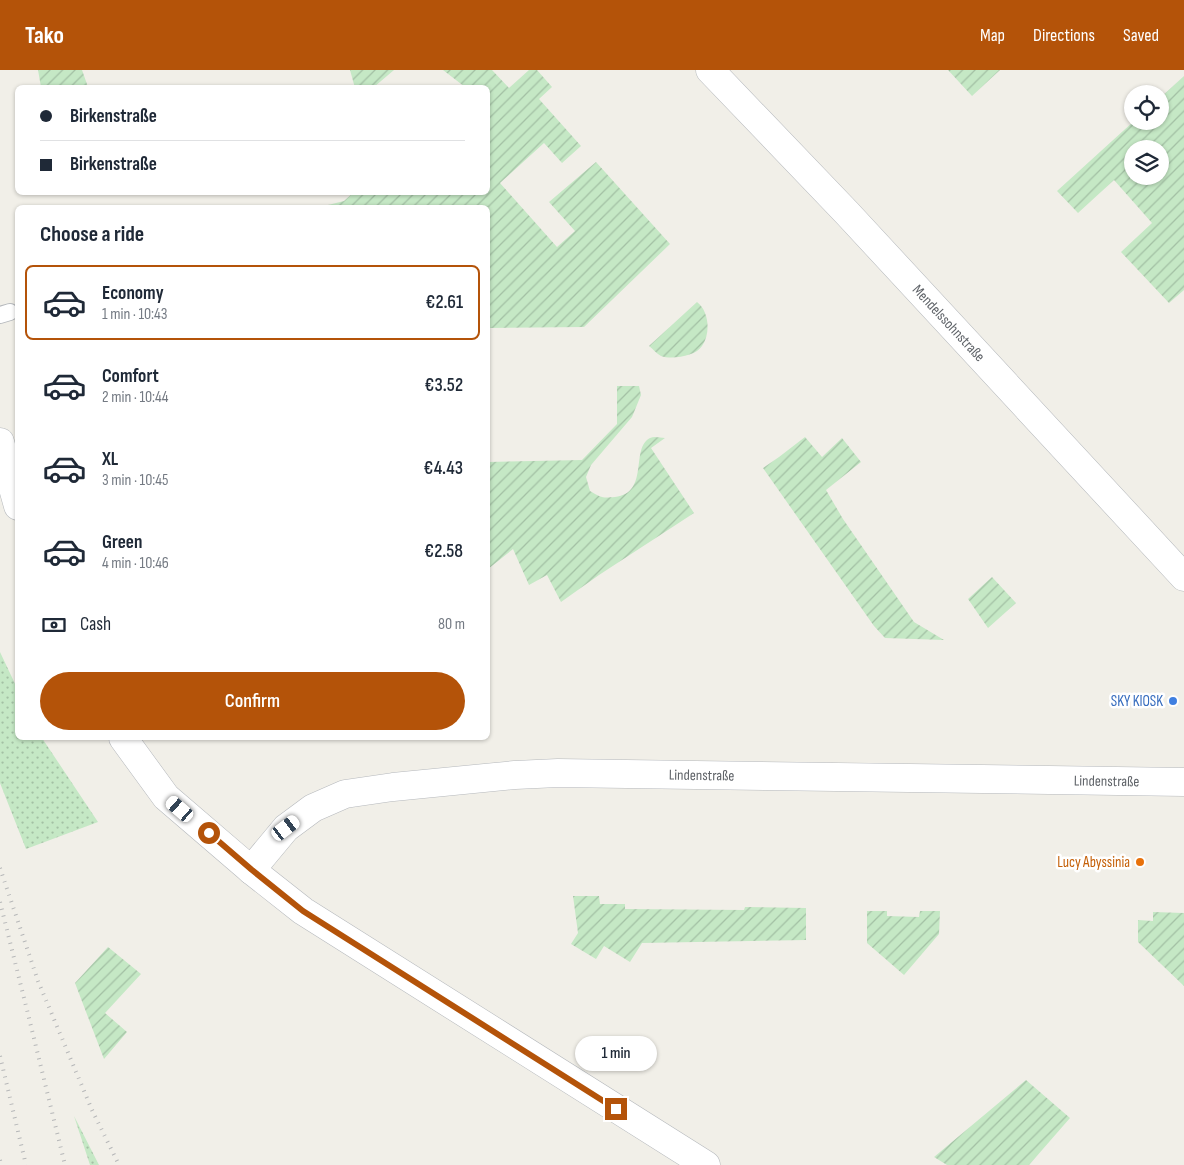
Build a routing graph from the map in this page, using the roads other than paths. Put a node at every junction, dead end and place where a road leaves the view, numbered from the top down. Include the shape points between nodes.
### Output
1 (710, 70) edge
2 (0, 442) edge
3 (15, 495) edge
4 (1184, 578) edge
5 (124, 740) edge
6 (1184, 782) edge
7 (252, 870) junction
8 (706, 1165) edge

1 - 4 street, Mendelssohnstraße via 847,213
2 - 3 street
5 - 7 street via 166,797
6 - 7 street, Lindenstraße via 515,775 345,794 313,808 286,828
7 - 8 street via 303,911

